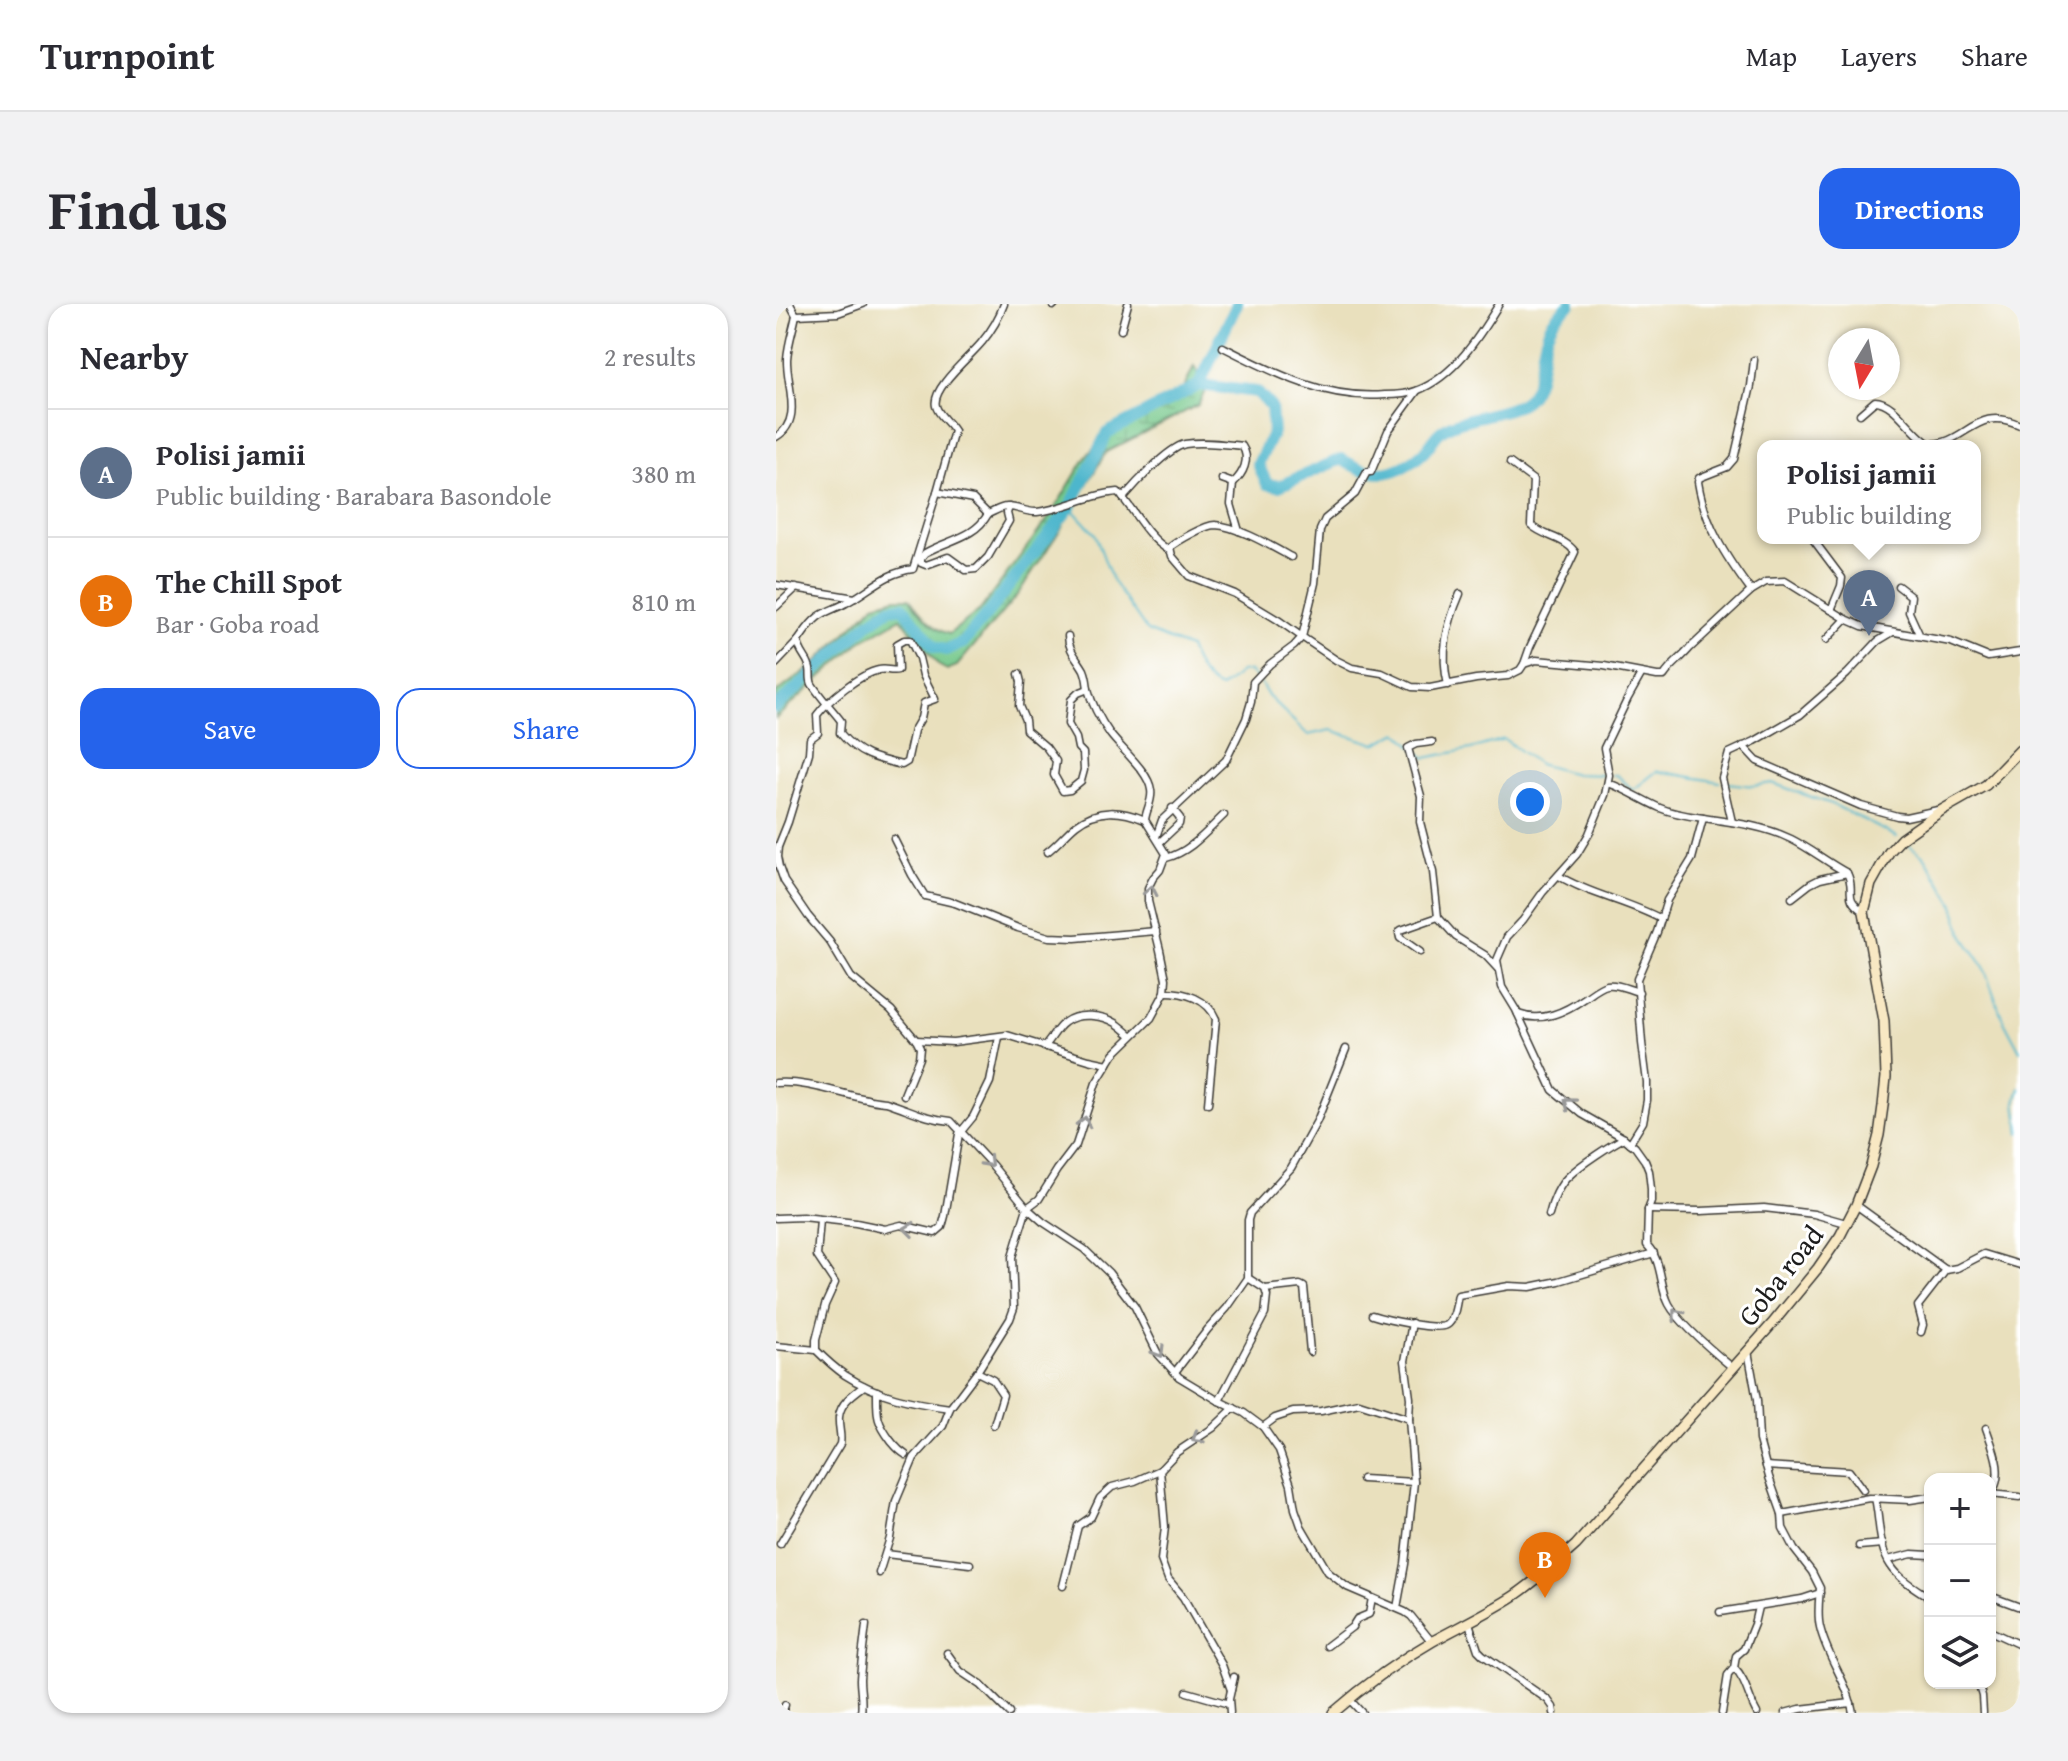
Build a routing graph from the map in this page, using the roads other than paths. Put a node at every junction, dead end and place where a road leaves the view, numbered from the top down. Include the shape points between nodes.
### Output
1 (790, 304) edge
2 (863, 304) edge
3 (1128, 304) edge
4 (1499, 304) edge
5 (1002, 305) edge
6 (796, 315) junction
7 (1121, 330) dead end
8 (1223, 347) dead end
9 (1754, 360) dead end
10 (1417, 391) junction
11 (1860, 414) dead end
12 (2020, 425) edge
13 (776, 437) edge
14 (1924, 440) edge
15 (1949, 440) edge
16 (1510, 463) dead end
17 (1222, 479) dead end
18 (1233, 483) junction
19 (937, 492) junction
20 (1123, 498) junction
21 (1009, 507) junction
22 (988, 514) junction
23 (1239, 531) junction
24 (1816, 544) edge
25 (1170, 551) junction
26 (1291, 557) dead end
27 (776, 585) edge
28 (1898, 586) dead end
29 (796, 588) junction
30 (1751, 591) junction
31 (1460, 594) dead end
32 (855, 598) junction
33 (776, 607) edge
34 (1831, 610) junction
35 (1846, 619) junction
36 (1893, 632) junction
37 (1068, 636) dead end
38 (1920, 636) junction
39 (1302, 637) junction
40 (1826, 640) dead end
41 (798, 641) junction
42 (2020, 652) edge
43 (776, 664) edge
44 (1524, 664) junction
45 (1642, 673) junction
46 (1019, 674) dead end
47 (1448, 685) junction
48 (1088, 689) junction
49 (827, 702) junction
50 (1432, 742) dead end
51 (1743, 746) junction
52 (2020, 750) edge
53 (1608, 783) junction
54 (1172, 808) junction
55 (1942, 810) junction
56 (1224, 815) dead end
57 (1703, 818) junction
58 (1145, 820) junction
59 (1732, 822) junction
60 (894, 839) dead end
61 (1158, 840) junction
62 (1047, 852) dead end
63 (1166, 858) junction
64 (1847, 873) junction
65 (1559, 876) junction
66 (1792, 898) dead end
67 (1864, 912) junction
68 (1438, 917) junction
69 (1661, 919) junction
70 (1156, 931) junction
71 (1420, 952) dead end
72 (1498, 969) junction
73 (1165, 992) junction
74 (1639, 992) junction
75 (1518, 1014) junction
76 (1131, 1035) junction
77 (999, 1037) junction
78 (916, 1040) junction
79 (1044, 1047) junction
80 (1346, 1049) dead end
81 (1108, 1064) junction
82 (776, 1083) edge
83 (904, 1095) dead end
84 (1208, 1104) dead end
85 (961, 1132) junction
86 (1627, 1141) junction
87 (1856, 1205) junction
88 (1027, 1208) junction
89 (1648, 1210) junction
90 (1549, 1215) dead end
91 (776, 1218) edge
92 (820, 1220) junction
93 (1846, 1223) junction
94 (1654, 1253) junction
95 (2020, 1265) edge
96 (1946, 1270) junction
97 (1248, 1278) junction
98 (1265, 1289) junction
99 (1372, 1315) dead end
100 (1412, 1323) junction
101 (1921, 1332) dead end
102 (776, 1346) edge
103 (816, 1350) junction
104 (1748, 1351) junction
105 (1310, 1352) dead end
106 (1733, 1369) junction
107 (977, 1372) junction
108 (1175, 1372) junction
109 (864, 1386) junction
110 (877, 1391) junction
111 (1219, 1401) junction
112 (950, 1408) junction
113 (1234, 1408) junction
114 (1409, 1419) junction
115 (994, 1425) dead end
116 (1263, 1427) junction
117 (1986, 1428) dead end
118 (906, 1455) dead end
119 (1766, 1466) junction
120 (1160, 1470) junction
121 (1362, 1479) dead end
122 (1414, 1482) junction
123 (1996, 1487) edge
124 (1863, 1490) dead end
125 (1996, 1495) edge
126 (2020, 1497) edge
127 (1875, 1498) junction
128 (1924, 1498) edge
129 (1782, 1514) junction
130 (780, 1544) dead end
131 (1883, 1544) junction
132 (1859, 1546) dead end
133 (886, 1554) junction
134 (1924, 1555) edge
135 (1888, 1560) junction
136 (970, 1564) dead end
137 (879, 1573) dead end
138 (1063, 1586) dead end
139 (1820, 1593) junction
140 (1924, 1594) edge
141 (1372, 1598) junction
142 (1996, 1598) edge
143 (1758, 1607) junction
144 (2020, 1607) edge
145 (1397, 1608) junction
146 (1720, 1612) dead end
147 (1469, 1623) junction
148 (866, 1625) dead end
149 (1996, 1634) edge
150 (1432, 1642) junction
151 (2020, 1645) edge
152 (1327, 1646) dead end
153 (947, 1653) dead end
154 (1734, 1668) junction
155 (1234, 1677) dead end
156 (1980, 1689) edge
157 (1231, 1690) junction
158 (1187, 1692) dead end
159 (1350, 1700) junction
160 (1851, 1703) junction
161 (1229, 1704) junction
162 (861, 1713) edge
163 (1009, 1713) edge
164 (1230, 1713) edge
165 (1333, 1713) edge
166 (1362, 1713) edge
167 (1554, 1713) edge
168 (1722, 1713) edge
169 (1757, 1713) edge
170 (1785, 1713) edge
171 (1853, 1713) edge
172 (1983, 1713) edge

1 - 6 street
2 - 6 street via 838,313
3 - 7 street
4 - 10 street via 1464,356
5 - 19 street via 981,344 938,392 936,409 954,431
6 - 13 street via 787,364 792,414
8 - 10 street via 1328,391 1360,396
9 - 30 street via 1732,464 1698,482 1709,524
10 - 39 street via 1388,431 1371,472 1325,519
11 - 14 street via 1875,401 1884,402
12 - 15 street via 1989,419
16 - 44 street via 1533,480 1531,525 1575,552
17 - 18 street
18 - 20 street via 1246,460 1242,446 1186,444 1152,466
18 - 23 street via 1231,504
19 - 22 street via 973,499
19 - 32 street via 913,569 896,571
20 - 21 street via 1118,492 1106,493 1040,512
20 - 25 street via 1149,534
21 - 22 street
21 - 22 street via 1009,521 976,569 966,570 948,557 921,563 925,553 975,530
23 - 25 street via 1209,526
23 - 26 street
24 - 34 street via 1842,578
25 - 39 street via 1189,576 1235,594
27 - 29 street
28 - 38 street via 1911,596 1909,612
29 - 32 street
29 - 33 street
30 - 34 street via 1766,582 1785,581
30 - 45 street via 1664,676
31 - 47 street via 1447,628 1443,665
32 - 41 street via 819,617
34 - 35 street
35 - 36 street
35 - 40 street
36 - 38 street
36 - 51 street via 1800,715
37 - 48 street
38 - 42 street via 1988,657
39 - 47 street via 1352,668 1382,673 1412,687
39 - 54 street via 1253,682 1246,719 1226,760
41 - 43 street
41 - 49 street via 811,667 810,681
44 - 45 street via 1554,661
44 - 47 street via 1508,676
45 - 53 street via 1604,748
46 - 48 street via 1026,730 1056,761 1054,775 1063,791 1081,781 1084,770 1083,753 1068,724 1071,700
48 - 58 street via 1102,722 1149,781 1152,792
49 - 49 street via 841,721 840,733 847,742 862,754 902,765 924,703 935,699 910,640 904,640 897,644 898,670 875,671
49 - 78 street via 817,715 818,733 810,739 778,847 779,867 851,977 891,1010
50 - 68 street via 1408,748 1420,790 1420,822
51 - 55 street via 1757,761 1861,806 1906,817
51 - 59 street via 1729,753 1722,778
52 - 55 main road, Goba road via 1986,785
53 - 57 street via 1659,808
53 - 65 street via 1589,834
54 - 61 street via 1160,823
54 - 61 street via 1179,824
55 - 67 main road, Goba road via 1889,852 1871,884
56 - 63 street via 1199,840
57 - 59 street
57 - 69 street via 1692,859
58 - 61 street
58 - 62 street via 1114,811 1097,814 1077,824
59 - 64 street via 1782,835
60 - 70 street via 925,896 1049,937
61 - 63 street
70 -> 63 street via 1148,888
64 - 66 street via 1820,879
64 - 67 street via 1853,904
65 - 69 street
65 - 72 street via 1507,937
67 - 87 main road, Goba road via 1884,1021 1886,1077 1879,1135
68 - 71 street via 1399,933
68 - 72 street
69 - 74 street via 1637,979
70 - 73 street
72 - 75 street
73 - 76 street via 1151,1018
73 - 84 street via 1191,996 1214,1013
74 - 75 street via 1608,985 1560,1013 1541,1018
74 - 86 street via 1647,1100 1643,1122
86 -> 75 street via 1553,1090
76 - 79 street via 1114,1022 1080,1016 1065,1021
76 - 81 street
77 - 78 street
77 - 79 street
77 - 85 street via 990,1082
78 - 83 street via 919,1058
79 - 81 street
80 - 97 street via 1291,1168 1250,1213
88 -> 81 street via 1076,1145 1091,1096
82 - 85 street via 837,1090 951,1121
85 -> 88 street
85 -> 92 street via 945,1216 935,1233 901,1225 885,1229
86 - 89 street via 1649,1171
86 - 90 street via 1615,1142 1570,1175
87 - 93 main road, Goba road
87 - 96 street
88 - 107 street via 1012,1257 1014,1308
88 -> 108 street via 1109,1273 1135,1307 1158,1354
89 - 93 street via 1764,1208
89 - 94 street via 1647,1245
91 - 92 street
92 - 103 street via 817,1256 835,1283
93 - 104 main road, Goba road via 1818,1268
94 - 100 street via 1559,1281 1458,1295 1446,1325
106 -> 94 street via 1672,1310
95 - 96 street via 1980,1254
96 - 101 street via 1919,1303
97 - 98 street
97 - 108 street
98 - 105 street via 1304,1287
98 - 111 street via 1265,1314
99 - 100 street
100 - 114 street via 1405,1361
102 - 103 street
103 - 109 street
104 - 106 main road, Goba road
104 - 119 street
106 - 147 main road, Goba road via 1576,1545 1514,1596
107 - 112 street
107 - 115 street via 993,1380 1003,1395
108 - 111 street
109 - 110 street
109 - 130 street via 847,1398 839,1417 840,1444
110 - 112 street
110 - 118 street via 877,1416 884,1434
111 - 113 street
112 - 133 street via 943,1426 904,1477
113 - 116 street
113 -> 120 street
114 - 116 street via 1359,1403 1293,1412
114 - 122 street
116 - 141 street via 1279,1450 1298,1517 1320,1559 1341,1584
117 - 123 street
119 - 124 street via 1849,1471
119 - 129 street
120 - 138 street via 1112,1487 1100,1498 1091,1517 1078,1526
120 - 157 street via 1165,1527 1161,1560
121 - 122 street
122 - 145 street
125 - 126 street
127 - 128 street
127 - 129 street
127 - 131 street
129 - 139 street via 1786,1536
131 - 132 street
131 - 135 street
133 - 136 street
133 - 137 street
134 - 135 street
135 - 140 street
139 - 143 street
139 - 160 street via 1820,1625
141 - 145 street
141 - 152 street via 1369,1614
142 - 144 street
143 - 146 street
143 - 154 street
145 - 150 street via 1411,1616
147 - 150 main road, Goba road
147 - 167 street via 1478,1650 1548,1700
148 - 162 street
149 - 151 street
150 - 159 main road, Goba road
153 - 163 street
154 - 168 street
154 - 169 street
155 - 157 street
156 - 172 street
157 - 161 street
158 - 161 street
159 - 165 main road, Goba road
159 - 166 street
160 - 170 street
160 - 171 street
161 - 164 street

